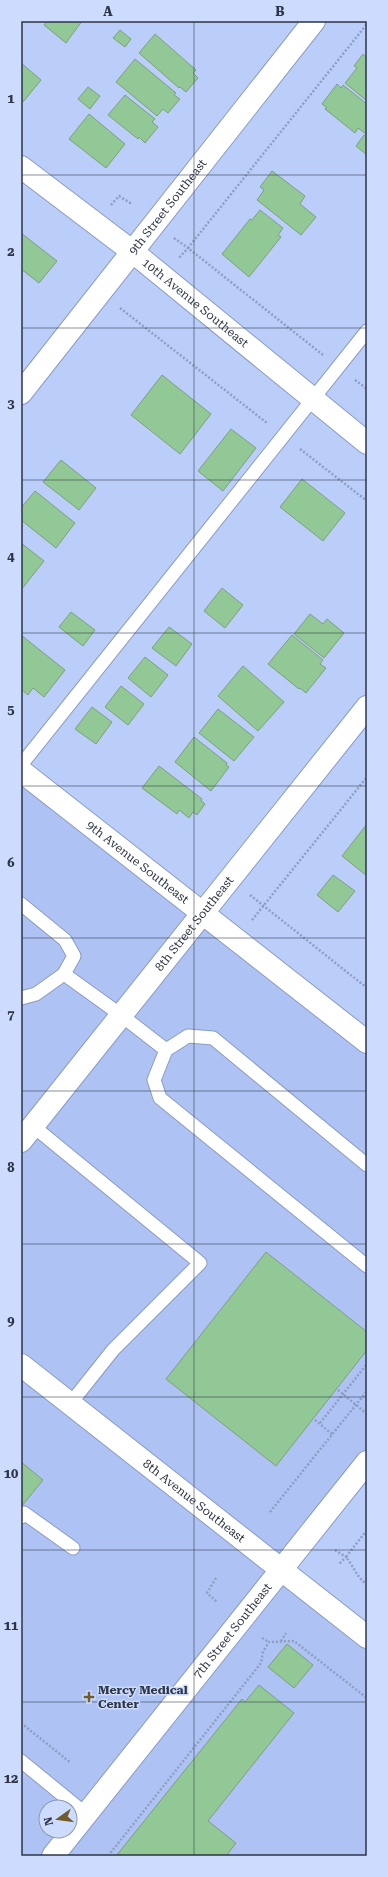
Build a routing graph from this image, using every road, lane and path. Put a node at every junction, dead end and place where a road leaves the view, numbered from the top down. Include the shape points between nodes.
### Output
1 (314, 21) edge
2 (367, 24) edge
3 (21, 167) edge
4 (132, 204) dead end
5 (109, 209) dead end
6 (174, 238) dead end
7 (188, 248) junction
8 (133, 252) junction
9 (174, 263) dead end
10 (118, 307) dead end
11 (367, 331) edge
12 (338, 367) junction
13 (367, 390) edge
14 (21, 393) edge
15 (313, 399) junction
16 (284, 436) junction
17 (367, 443) edge
18 (367, 501) edge
19 (367, 707) edge
20 (21, 765) edge
21 (21, 771) edge
22 (367, 777) edge
23 (250, 895) dead end
24 (21, 904) edge
25 (264, 906) junction
26 (202, 914) junction
27 (250, 923) dead end
28 (64, 974) junction
29 (367, 988) edge
30 (21, 998) edge
31 (121, 1015) junction
32 (367, 1042) edge
33 (166, 1050) junction
34 (27, 1133) edge
35 (367, 1165) edge
36 (367, 1266) edge
37 (367, 1364) edge
38 (21, 1365) edge
39 (338, 1390) dead end
40 (367, 1390) edge
41 (343, 1394) junction
42 (70, 1404) junction
43 (356, 1405) junction
44 (367, 1414) edge
45 (315, 1420) dead end
46 (320, 1423) junction
47 (332, 1434) junction
48 (367, 1462) edge
49 (270, 1512) dead end
50 (23, 1515) edge
51 (367, 1530) edge
52 (73, 1548) dead end
53 (335, 1550) dead end
54 (346, 1557) junction
55 (339, 1564) dead end
56 (280, 1570) junction
57 (216, 1578) dead end
58 (367, 1585) edge
59 (217, 1602) dead end
60 (286, 1633) dead end
61 (262, 1638) dead end
62 (367, 1638) edge
63 (269, 1642) junction
64 (281, 1642) junction
65 (367, 1698) edge
66 (21, 1723) edge
67 (21, 1762) edge
68 (71, 1763) dead end
69 (87, 1815) junction
70 (53, 1856) edge
71 (108, 1856) edge

1 - 8 main road, 9th Street Southeast
2 - 7 path
3 - 8 main road, 10th Avenue Southeast
4 - 5 path via 119,196
6 - 7 path
7 - 9 path
7 - 12 path
8 - 14 main road, 9th Street Southeast
8 - 15 main road, 10th Avenue Southeast
10 - 16 path
11 - 12 lane
12 - 13 path
12 - 15 lane
15 - 16 lane
15 - 17 main road, 10th Avenue Southeast
16 - 18 path
16 - 20 lane
19 - 26 main road, 8th Street Southeast
21 - 26 main road, 9th Avenue Southeast
22 - 25 path
23 - 25 path
24 - 28 lane via 65,940 74,956
25 - 27 path
25 - 29 path
26 - 31 main road, 8th Street Southeast
26 - 32 main road, 9th Avenue Southeast
28 - 30 lane via 36,994
28 - 31 lane
31 - 33 lane
31 - 34 main road, 8th Street Southeast
33 - 35 lane via 188,1036 213,1038
33 - 36 lane via 154,1080 160,1098
34 - 42 lane via 200,1263 112,1350
37 - 41 path
38 - 42 main road, 8th Avenue Southeast
39 - 41 path
40 - 43 path
41 - 43 path
41 - 46 path
42 - 56 main road, 8th Avenue Southeast
43 - 44 path
43 - 47 path
45 - 46 path
46 - 47 path
47 - 49 path
48 - 56 main road, 7th Street Southeast
50 - 52 lane
51 - 54 path
53 - 54 path
54 - 55 path
54 - 58 path via 358,1578
56 - 62 main road, 8th Avenue Southeast
56 - 69 main road, 7th Street Southeast
57 - 59 path via 207,1593
60 - 64 path
61 - 63 path
63 - 64 path
63 - 71 path via 262,1652 261,1663
64 - 65 path via 294,1641
66 - 68 path
67 - 69 lane
69 - 70 main road, 7th Street Southeast

